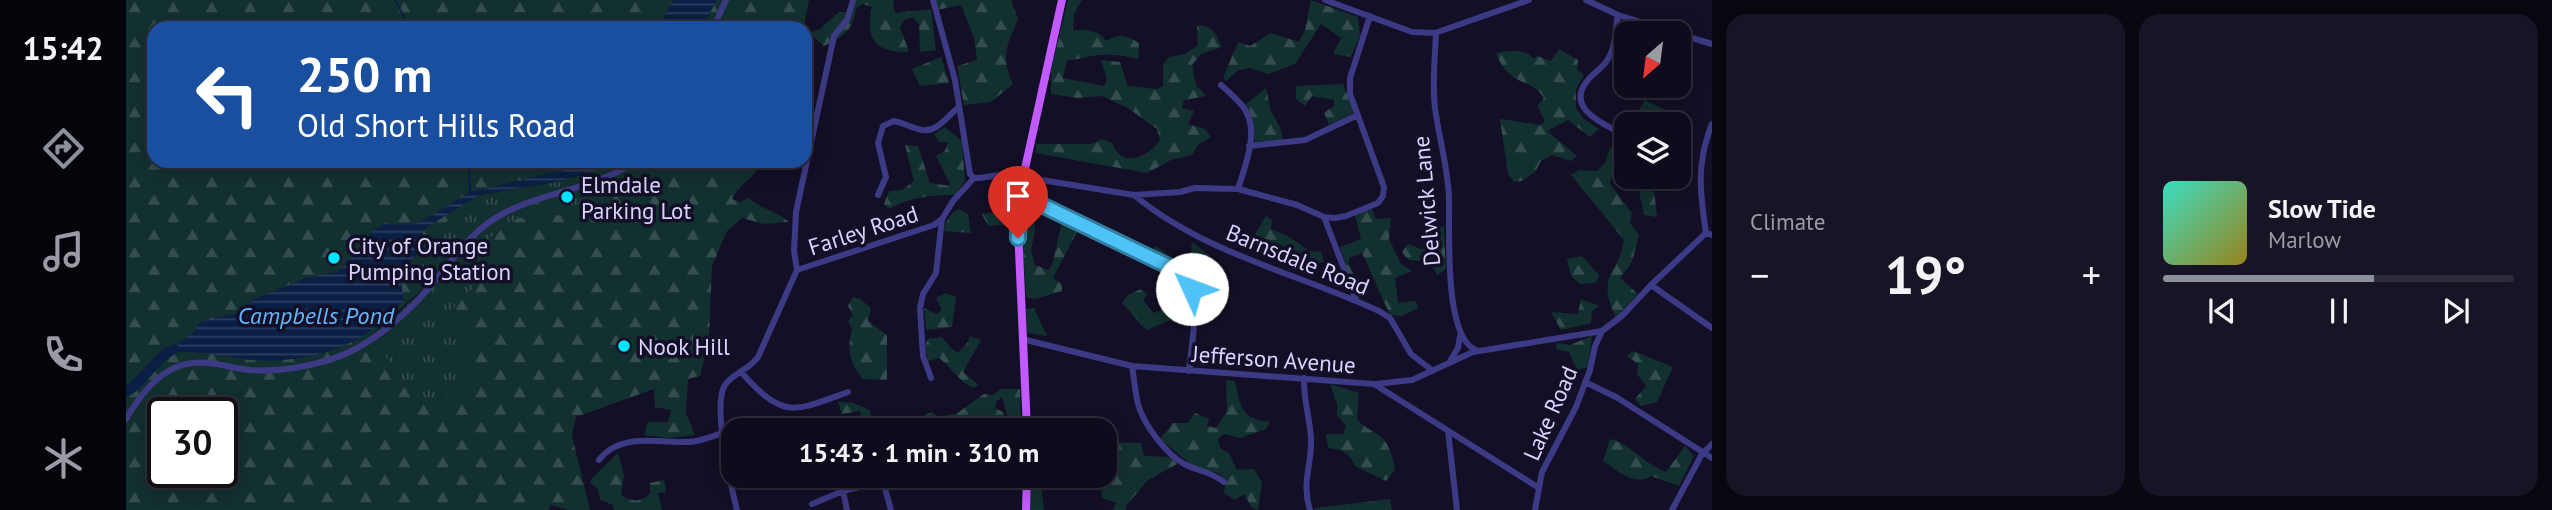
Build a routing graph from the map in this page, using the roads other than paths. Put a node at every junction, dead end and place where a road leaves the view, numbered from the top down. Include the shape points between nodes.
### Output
1 (726, 0) edge
2 (853, 0) edge
3 (933, 0) edge
4 (1062, 0) edge
5 (1325, 0) edge
6 (1529, 0) edge
7 (1586, 0) edge
8 (1618, 15) junction
9 (1370, 16) junction
10 (716, 21) edge
11 (1638, 21) edge
12 (1436, 33) junction
13 (1691, 37) edge
14 (1712, 44) edge
15 (1221, 85) dead end
16 (959, 107) junction
17 (1358, 115) junction
18 (1712, 124) edge
19 (1613, 129) dead end
20 (812, 138) edge
21 (1249, 146) junction
22 (626, 168) edge
23 (806, 168) edge
24 (999, 175) junction
25 (974, 178) junction
26 (1022, 182) junction
27 (1238, 189) junction
28 (878, 195) dead end
29 (1134, 195) junction
30 (1324, 217) junction
31 (942, 219) junction
32 (1709, 234) edge
33 (797, 271) junction
34 (1651, 285) junction
35 (1356, 300) junction
36 (1712, 328) edge
37 (1602, 331) junction
38 (1460, 334) junction
39 (1022, 339) junction
40 (1484, 351) junction
41 (1447, 364) junction
42 (1132, 366) junction
43 (1189, 371) junction
44 (1433, 371) junction
45 (741, 372) junction
46 (931, 378) dead end
47 (1304, 378) junction
48 (1585, 382) junction
49 (1374, 384) junction
50 (848, 393) dead end
51 (722, 418) edge
52 (1026, 418) edge
53 (126, 419) edge
54 (1448, 430) junction
55 (721, 433) edge
56 (1712, 444) edge
57 (1703, 453) junction
58 (1712, 458) edge
59 (599, 460) dead end
60 (1224, 482) dead end
61 (733, 488) edge
62 (855, 488) edge
63 (885, 488) edge
64 (1027, 488) edge
65 (1539, 488) junction
66 (843, 491) junction
67 (811, 503) dead end
68 (737, 510) edge
69 (847, 510) edge
70 (891, 510) edge
71 (1026, 510) edge
72 (1310, 510) edge
73 (1457, 510) edge
74 (1535, 510) edge
75 (1672, 510) edge

1 - 10 street
2 - 20 street via 847,20 834,36
3 - 16 street
4 - 26 main road
5 - 9 street
6 - 12 street
7 - 8 street
8 - 11 street
8 - 19 street via 1612,51 1581,97 1589,116
9 - 12 street via 1412,32
9 - 17 street via 1350,78
12 - 38 street, Delwick Lane via 1435,104 1449,198 1447,253
13 - 14 street
15 - 21 street via 1244,108 1249,119
16 - 25 street
16 - 28 street via 929,130 894,121 883,126 878,143 886,177
17 - 21 street via 1305,141
17 - 30 street via 1384,187 1383,196 1378,203 1346,216
18 - 32 street via 1703,149 1699,185
21 - 27 street
22 - 53 street via 509,210 489,222 416,302 350,351 325,361 279,369 248,370 205,362 180,365 149,386
23 - 33 street via 796,212
24 - 25 street
24 - 26 street
24 - 26 street
25 - 31 street, Farley Road
26 - 29 street
26 - 39 main road via 1017,215
26 - 43 street via 1185,278 1194,305
27 - 29 street
27 - 30 street
29 - 35 street, Barnsdale Road via 1178,227 1227,251
30 - 35 street
31 - 33 street, Farley Road via 925,229
31 - 46 street via 936,273 923,293 920,308 923,356
32 - 34 street
33 - 45 street, Farley Road via 758,357
34 - 36 street
34 - 37 street
35 - 44 street, Barnsdale Road via 1390,318 1406,348
37 - 40 street
37 - 48 street, Lake Road
38 - 40 street via 1471,348
38 - 41 street via 1458,348
39 - 42 street, Jefferson Avenue
39 - 52 main road
40 - 41 street
41 - 44 street
42 - 43 street, Jefferson Avenue
42 - 60 street via 1138,405 1163,445 1181,462
43 - 47 street, Jefferson Avenue
44 - 49 street via 1402,383
45 - 50 street via 758,391 791,409
45 - 51 street, Farley Road via 730,378 722,391
47 - 49 street, Jefferson Avenue
47 - 72 street via 1311,440 1305,482
48 - 57 street
48 - 65 street, Lake Road via 1542,472
49 - 54 street, Jefferson Avenue
54 - 65 street, Jefferson Avenue
54 - 73 street
55 - 59 street via 688,442 626,443
56 - 57 street
57 - 58 street
57 - 75 street
61 - 68 street, Farley Road
62 - 66 street
63 - 70 street
64 - 71 main road
65 - 74 street, Lake Road
66 - 67 street
66 - 69 street

